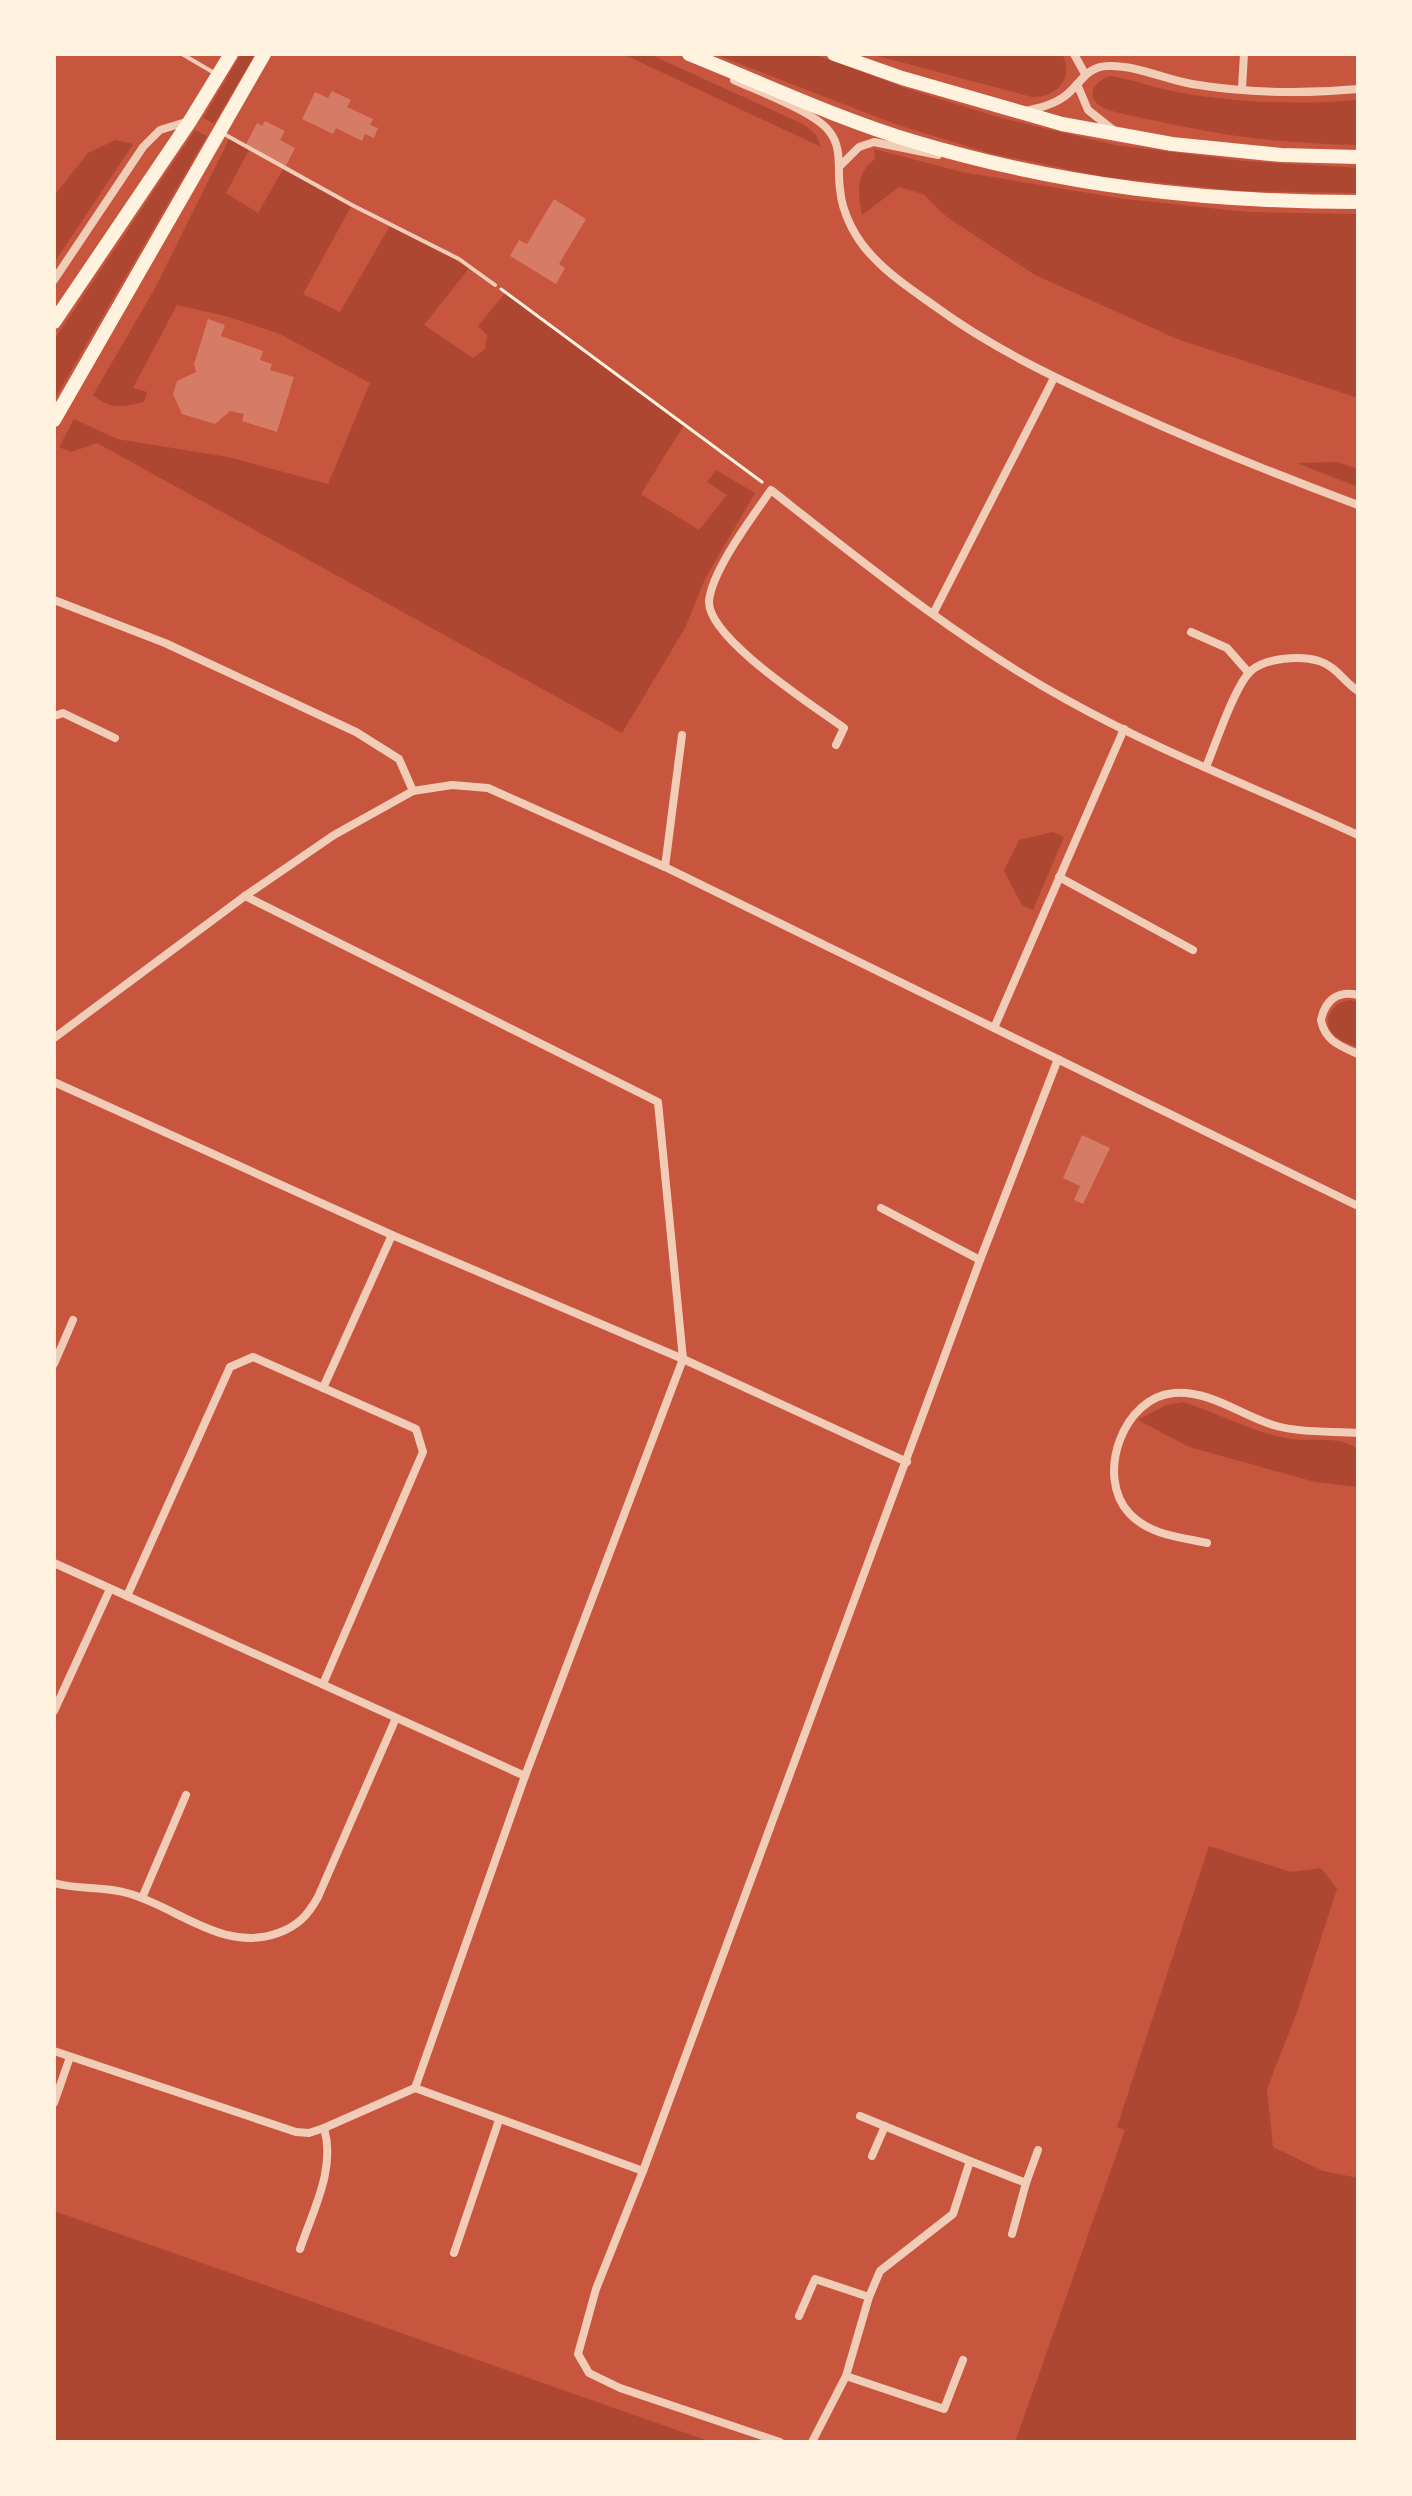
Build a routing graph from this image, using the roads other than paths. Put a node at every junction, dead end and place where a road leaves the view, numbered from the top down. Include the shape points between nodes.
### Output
1 (182, 54) edge
2 (231, 54) edge
3 (264, 54) edge
4 (681, 54) edge
5 (689, 54) edge
6 (834, 54) edge
7 (1074, 54) edge
8 (1244, 54) edge
9 (1085, 74) junction
10 (218, 75) junction
11 (1077, 84) junction
12 (1242, 88) junction
13 (1358, 89) edge
14 (1019, 112) junction
15 (190, 121) junction
16 (218, 132) junction
17 (1121, 135) junction
18 (1358, 157) edge
19 (841, 165) junction
20 (1045, 175) junction
21 (1358, 202) edge
22 (54, 280) edge
23 (495, 285) road end
24 (54, 322) edge
25 (1054, 378) junction
26 (54, 420) edge
27 (1358, 505) edge
28 (54, 600) edge
29 (933, 614) junction
30 (1191, 632) dead end
31 (1249, 673) junction
32 (1358, 691) edge
33 (54, 716) edge
34 (1124, 729) junction
35 (682, 735) dead end
36 (115, 738) dead end
37 (836, 745) dead end
38 (1206, 767) junction
39 (413, 791) junction
40 (1358, 835) edge
41 (665, 867) junction
42 (1059, 877) junction
43 (245, 896) junction
44 (1193, 950) dead end
45 (1358, 995) edge
46 (994, 1028) junction
47 (54, 1038) edge
48 (1358, 1054) edge
49 (1058, 1059) junction
50 (54, 1082) edge
51 (1358, 1206) edge
52 (881, 1208) dead end
53 (392, 1235) junction
54 (980, 1260) junction
55 (73, 1320) dead end
56 (683, 1359) junction
57 (54, 1364) edge
58 (323, 1388) junction
59 (1358, 1433) edge
60 (907, 1462) junction
61 (1207, 1543) dead end
62 (54, 1563) edge
63 (110, 1589) junction
64 (127, 1596) junction
65 (323, 1684) junction
66 (54, 1711) edge
67 (396, 1718) junction
68 (525, 1776) junction
69 (186, 1795) dead end
70 (54, 1883) edge
71 (142, 1898) junction
72 (54, 2051) edge
73 (70, 2057) junction
74 (415, 2088) junction
75 (54, 2103) edge
76 (860, 2116) dead end
77 (499, 2120) junction
78 (885, 2126) junction
79 (324, 2128) junction
80 (1038, 2150) dead end
81 (872, 2156) dead end
82 (970, 2161) junction
83 (643, 2171) junction
84 (1026, 2183) junction
85 (1012, 2234) dead end
86 (300, 2249) dead end
87 (454, 2253) dead end
88 (869, 2297) junction
89 (799, 2316) dead end
90 (963, 2360) dead end
91 (846, 2376) junction
92 (780, 2442) edge
93 (812, 2442) edge

1 - 10 lane
2 - 10 highway
3 - 16 highway
4 - 19 street via 820,122 834,140
5 - 20 highway via 912,141
6 - 14 highway
7 - 9 street
8 - 12 street
9 - 11 street
9 - 12 street via 1105,65 1192,84
10 - 15 highway
11 - 14 street via 1046,107
11 - 17 street via 1088,110
12 - 13 street
14 - 17 highway
15 - 22 street via 160,130 143,147
15 - 24 highway
16 - 23 lane via 459,259
16 - 26 highway
17 - 18 highway via 1266,153
19 - 20 street via 859,147 874,142
19 - 25 street via 843,205 856,236 874,258 953,320
20 - 21 highway via 1234,199
25 - 27 street
25 - 29 street
28 - 39 street via 165,643 356,732 399,759
29 - 34 street via 1043,686
29 - 37 street via 771,490 714,584 709,603 713,622 766,672 844,728
30 - 31 street via 1227,648
31 - 32 street via 1276,660 1318,661
31 - 38 street
33 - 36 street via 63,713
34 - 38 street
34 - 42 street
35 - 41 street
38 - 40 street
39 - 41 street via 452,785 488,788
39 - 43 street via 334,835
41 - 46 street
42 - 44 street
42 - 46 street
43 - 47 street
43 - 56 street via 658,1102
45 - 48 street via 1335,996 1321,1020 1335,1044
46 - 49 street
49 - 51 street
49 - 54 street
50 - 53 street
52 - 54 street
53 - 56 street
53 - 58 street
54 - 60 street
55 - 57 street
56 - 60 street
56 - 68 street
58 - 64 street via 253,1357 230,1367
58 - 65 street via 416,1429 423,1452
59 - 61 street via 1276,1426 1196,1395 1175,1393 1146,1404 1133,1415 1116,1454 1112,1472 1117,1494 1145,1527
60 - 83 street
62 - 63 street
63 - 64 street
63 - 66 street
64 - 65 street
65 - 67 street
67 - 68 street
67 - 71 street via 318,1897 292,1928 246,1940 225,1936
68 - 74 street
69 - 71 street
70 - 71 street
72 - 73 street
73 - 75 street
73 - 79 street via 280,2128 309,2133
74 - 77 street
74 - 79 street
76 - 78 street
77 - 83 street
77 - 87 street
78 - 81 street
78 - 82 street
79 - 86 street via 329,2161
80 - 84 street
82 - 84 street
82 - 88 street via 953,2214 880,2271
83 - 92 street via 596,2289 578,2354 589,2373 620,2388
84 - 85 street
88 - 89 street via 815,2279
88 - 91 street
90 - 91 street via 944,2409
91 - 93 street

